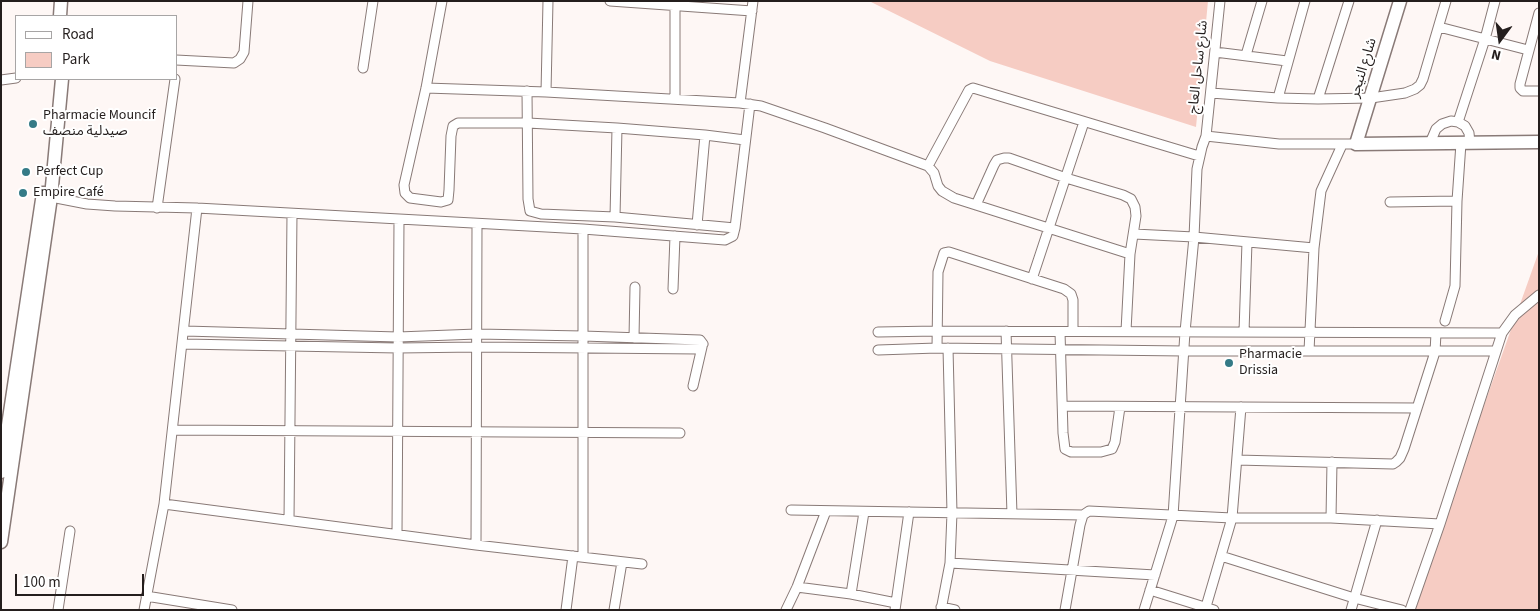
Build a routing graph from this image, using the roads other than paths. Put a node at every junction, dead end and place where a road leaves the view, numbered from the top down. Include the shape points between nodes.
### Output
1 (61, 1) edge
2 (69, 1) edge
3 (248, 1) edge
4 (373, 1) edge
5 (442, 1) edge
6 (548, 1) edge
7 (610, 1) edge
8 (1220, 1) edge
9 (1262, 1) edge
10 (1305, 1) edge
11 (1349, 1) edge
12 (1400, 1) edge
13 (1446, 1) edge
14 (1495, 1) edge
15 (626, 2) edge
16 (675, 6) junction
17 (753, 6) edge
18 (1539, 13) edge
19 (60, 15) edge
20 (68, 15) edge
21 (1439, 27) junction
22 (1485, 39) junction
23 (1528, 50) junction
24 (1215, 52) junction
25 (1246, 55) junction
26 (1287, 61) junction
27 (178, 63) edge
28 (363, 68) dead end
29 (15, 78) edge
30 (1, 80) edge
31 (54, 80) edge
32 (62, 80) edge
33 (175, 80) edge
34 (426, 88) junction
35 (527, 90) junction
36 (1539, 91) edge
37 (546, 92) junction
38 (1211, 93) junction
39 (1278, 98) junction
40 (1371, 98) junction
41 (675, 99) junction
42 (1318, 99) junction
43 (740, 103) junction
44 (750, 104) junction
45 (1084, 122) junction
46 (1458, 122) junction
47 (528, 123) junction
48 (617, 128) junction
49 (706, 135) junction
50 (1206, 136) junction
51 (746, 140) junction
52 (1539, 142) edge
53 (1430, 143) junction
54 (1465, 143) junction
55 (1356, 144) junction
56 (1342, 145) junction
57 (1199, 156) junction
58 (928, 166) junction
59 (1066, 178) junction
60 (51, 197) junction
61 (1458, 201) junction
62 (1390, 202) dead end
63 (976, 205) junction
64 (157, 208) junction
65 (197, 208) junction
66 (292, 214) junction
67 (615, 217) junction
68 (399, 220) junction
69 (477, 224) junction
70 (697, 225) junction
71 (735, 228) junction
72 (583, 229) junction
73 (1049, 230) junction
74 (1134, 234) junction
75 (675, 236) junction
76 (1194, 237) junction
77 (1247, 242) junction
78 (1314, 248) junction
79 (1130, 254) junction
80 (1032, 279) junction
81 (635, 287) dead end
82 (673, 288) dead end
83 (1539, 295) edge
84 (1445, 321) dead end
85 (185, 331) junction
86 (937, 331) junction
87 (1006, 331) junction
88 (1126, 331) junction
89 (878, 332) dead end
90 (1060, 332) junction
91 (1074, 332) junction
92 (1185, 332) junction
93 (1244, 332) junction
94 (1310, 333) junction
95 (1436, 333) junction
96 (1502, 333) junction
97 (291, 334) junction
98 (477, 334) junction
99 (583, 336) junction
100 (398, 337) junction
101 (634, 338) junction
102 (183, 344) junction
103 (291, 346) junction
104 (477, 346) junction
105 (702, 347) junction
106 (398, 348) junction
107 (583, 348) junction
108 (937, 348) junction
109 (948, 348) junction
110 (1008, 349) junction
111 (1061, 349) junction
112 (878, 350) dead end
113 (1184, 351) junction
114 (1309, 351) junction
115 (1496, 351) junction
116 (1435, 352) junction
117 (693, 386) dead end
118 (1063, 406) junction
119 (1120, 407) junction
120 (1180, 407) junction
121 (1241, 407) junction
122 (1417, 408) junction
123 (173, 430) junction
124 (290, 431) junction
125 (398, 432) junction
126 (477, 432) junction
127 (583, 433) junction
128 (680, 433) dead end
129 (3, 439) edge
130 (1237, 460) junction
131 (1332, 462) junction
132 (1, 472) edge
133 (164, 504) junction
134 (791, 510) dead end
135 (826, 511) junction
136 (864, 512) junction
137 (909, 512) junction
138 (952, 513) junction
139 (1012, 514) junction
140 (1083, 515) junction
141 (1173, 516) junction
142 (1232, 518) junction
143 (1331, 518) junction
144 (289, 520) junction
145 (1377, 520) junction
146 (1440, 524) junction
147 (70, 531) dead end
148 (397, 534) junction
149 (1, 542) edge
150 (476, 545) junction
151 (578, 556) junction
152 (1222, 556) junction
153 (622, 562) junction
154 (950, 563) junction
155 (642, 564) dead end
156 (1073, 570) junction
157 (1155, 575) junction
158 (796, 587) junction
159 (1150, 590) junction
160 (851, 594) junction
161 (146, 596) junction
162 (1354, 598) junction
163 (896, 606) edge
164 (941, 608) edge
165 (1208, 609) edge
166 (58, 610) edge
167 (144, 610) edge
168 (232, 610) edge
169 (566, 610) edge
170 (614, 610) edge
171 (786, 610) edge
172 (955, 610) edge
173 (1065, 610) edge
174 (1144, 610) edge
175 (1351, 610) edge
176 (1402, 610) edge
177 (1410, 610) edge

1 - 19 street
2 - 20 street
3 - 27 street via 244,52 240,59 234,63
4 - 28 street
5 - 34 street
6 - 37 street
7 - 15 street
8 - 24 street, شارع ساحل العاج
9 - 25 street
10 - 26 street
11 - 42 street
12 - 40 street, شارع النيجر
13 - 21 street
14 - 22 street
15 - 16 street
16 - 17 street
16 - 41 street
17 - 43 street
18 - 23 street
21 - 22 street
21 - 40 street via 1420,85 1405,93
22 - 23 street
22 - 46 street
23 - 36 street via 1520,88 1523,92
24 - 25 street
24 - 38 street, شارع ساحل العاج
25 - 26 street
26 - 39 street
29 - 30 street
31 - 129 street via 42,196
32 - 60 street
33 - 64 street
34 - 35 street
34 - 47 street via 404,185 405,193 413,199 448,200 451,136 455,125 466,122
35 - 37 street
35 - 47 street
37 - 41 street
38 - 39 street
38 - 50 street, شارع ساحل العاج
39 - 42 street
40 - 42 street
40 - 55 street, شارع النيجر
41 - 43 street
43 - 44 street
44 - 51 street
44 - 58 street
45 - 57 street
45 - 58 street via 972,88 968,90
45 - 59 street
46 - 53 street via 1439,126
46 - 54 street via 1467,129
47 - 48 street
47 - 67 street via 530,211
48 - 49 street
48 - 67 street
49 - 51 street
49 - 70 street
50 - 56 street via 1271,143
50 - 57 street, شارع ساحل العاج
51 - 71 street
52 - 54 street
53 - 54 street
53 - 55 street
54 - 61 street
55 - 56 street
56 - 78 street via 1321,192
57 - 76 street, شارع ساحل العاج
58 - 63 street via 942,192
59 - 63 street via 1009,158 1000,158
59 - 73 street
59 - 74 street via 1131,199 1136,207
60 - 64 street via 87,204
60 - 149 street
61 - 62 street
61 - 84 street via 1455,286
63 - 73 street
64 - 65 street
65 - 66 street
65 - 85 street
66 - 68 street
66 - 97 street
67 - 70 street
68 - 69 street
68 - 100 street
69 - 72 street
69 - 98 street
70 - 71 street
71 - 75 street via 733,236 725,240
72 - 75 street
72 - 99 street
73 - 79 street
73 - 80 street
74 - 76 street
74 - 79 street
75 - 82 street
76 - 77 street
76 - 92 street, شارع ساحل العاج
77 - 78 street
77 - 93 street
78 - 94 street
79 - 88 street
80 - 86 street via 955,253 944,253 938,272
80 - 91 street via 1071,294
81 - 101 street
83 - 96 street via 1515,315
85 - 97 street
85 - 102 street
86 - 87 street
86 - 89 street
86 - 108 street
87 - 90 street
87 - 110 street
88 - 91 street
88 - 92 street
90 - 91 street
90 - 111 street
92 - 93 street
92 - 113 street, شارع ساحل العاج
93 - 94 street
94 - 95 street
94 - 114 street
95 - 96 street
95 - 116 street
96 - 115 street
97 - 100 street
97 - 103 street
98 - 99 street
98 - 100 street
98 - 104 street
99 - 101 street
99 - 107 street
100 - 106 street
101 - 105 street via 700,340
102 - 103 street
102 - 123 street
103 - 106 street
103 - 124 street
104 - 106 street
104 - 107 street
104 - 126 street
105 - 107 street
105 - 117 street
106 - 125 street
107 - 127 street
108 - 109 street
108 - 112 street
109 - 110 street
109 - 138 street
110 - 111 street
110 - 139 street
111 - 113 street
111 - 118 street
113 - 114 street
113 - 120 street, شارع ساحل العاج
114 - 116 street
115 - 116 street
115 - 146 street
116 - 122 street
118 - 119 street
118 - 119 street via 1064,447 1071,452 1112,449
119 - 120 street
120 - 121 street
120 - 141 street, شارع ساحل العاج
121 - 122 street
121 - 130 street
122 - 131 street via 1404,449 1396,462
123 - 124 street
123 - 133 street
124 - 125 street
124 - 144 street
125 - 126 street
125 - 148 street
126 - 127 street
126 - 150 street
127 - 128 street
127 - 151 street
129 - 132 street
130 - 131 street
130 - 142 street
131 - 143 street
133 - 144 street
133 - 161 street
134 - 135 street
135 - 136 street
135 - 158 street
136 - 137 street
136 - 160 street
137 - 138 street
137 - 163 street
138 - 139 street
138 - 154 street
139 - 140 street
140 - 141 street via 1096,511
140 - 156 street
141 - 142 street
141 - 157 street, شارع ساحل العاج
142 - 143 street
142 - 152 street
143 - 145 street
144 - 148 street
145 - 146 street
145 - 162 street
146 - 177 street
147 - 166 street
148 - 150 street
150 - 151 street
151 - 153 street
151 - 169 street
152 - 162 street
152 - 165 street
153 - 155 street
153 - 170 street
154 - 156 street
154 - 164 street
156 - 157 street
156 - 173 street
157 - 159 street, شارع ساحل العاج
158 - 160 street
158 - 171 street
159 - 165 street
159 - 174 street, شارع ساحل العاج
160 - 163 street
161 - 167 street
161 - 168 street
162 - 175 street
162 - 176 street
164 - 172 street

